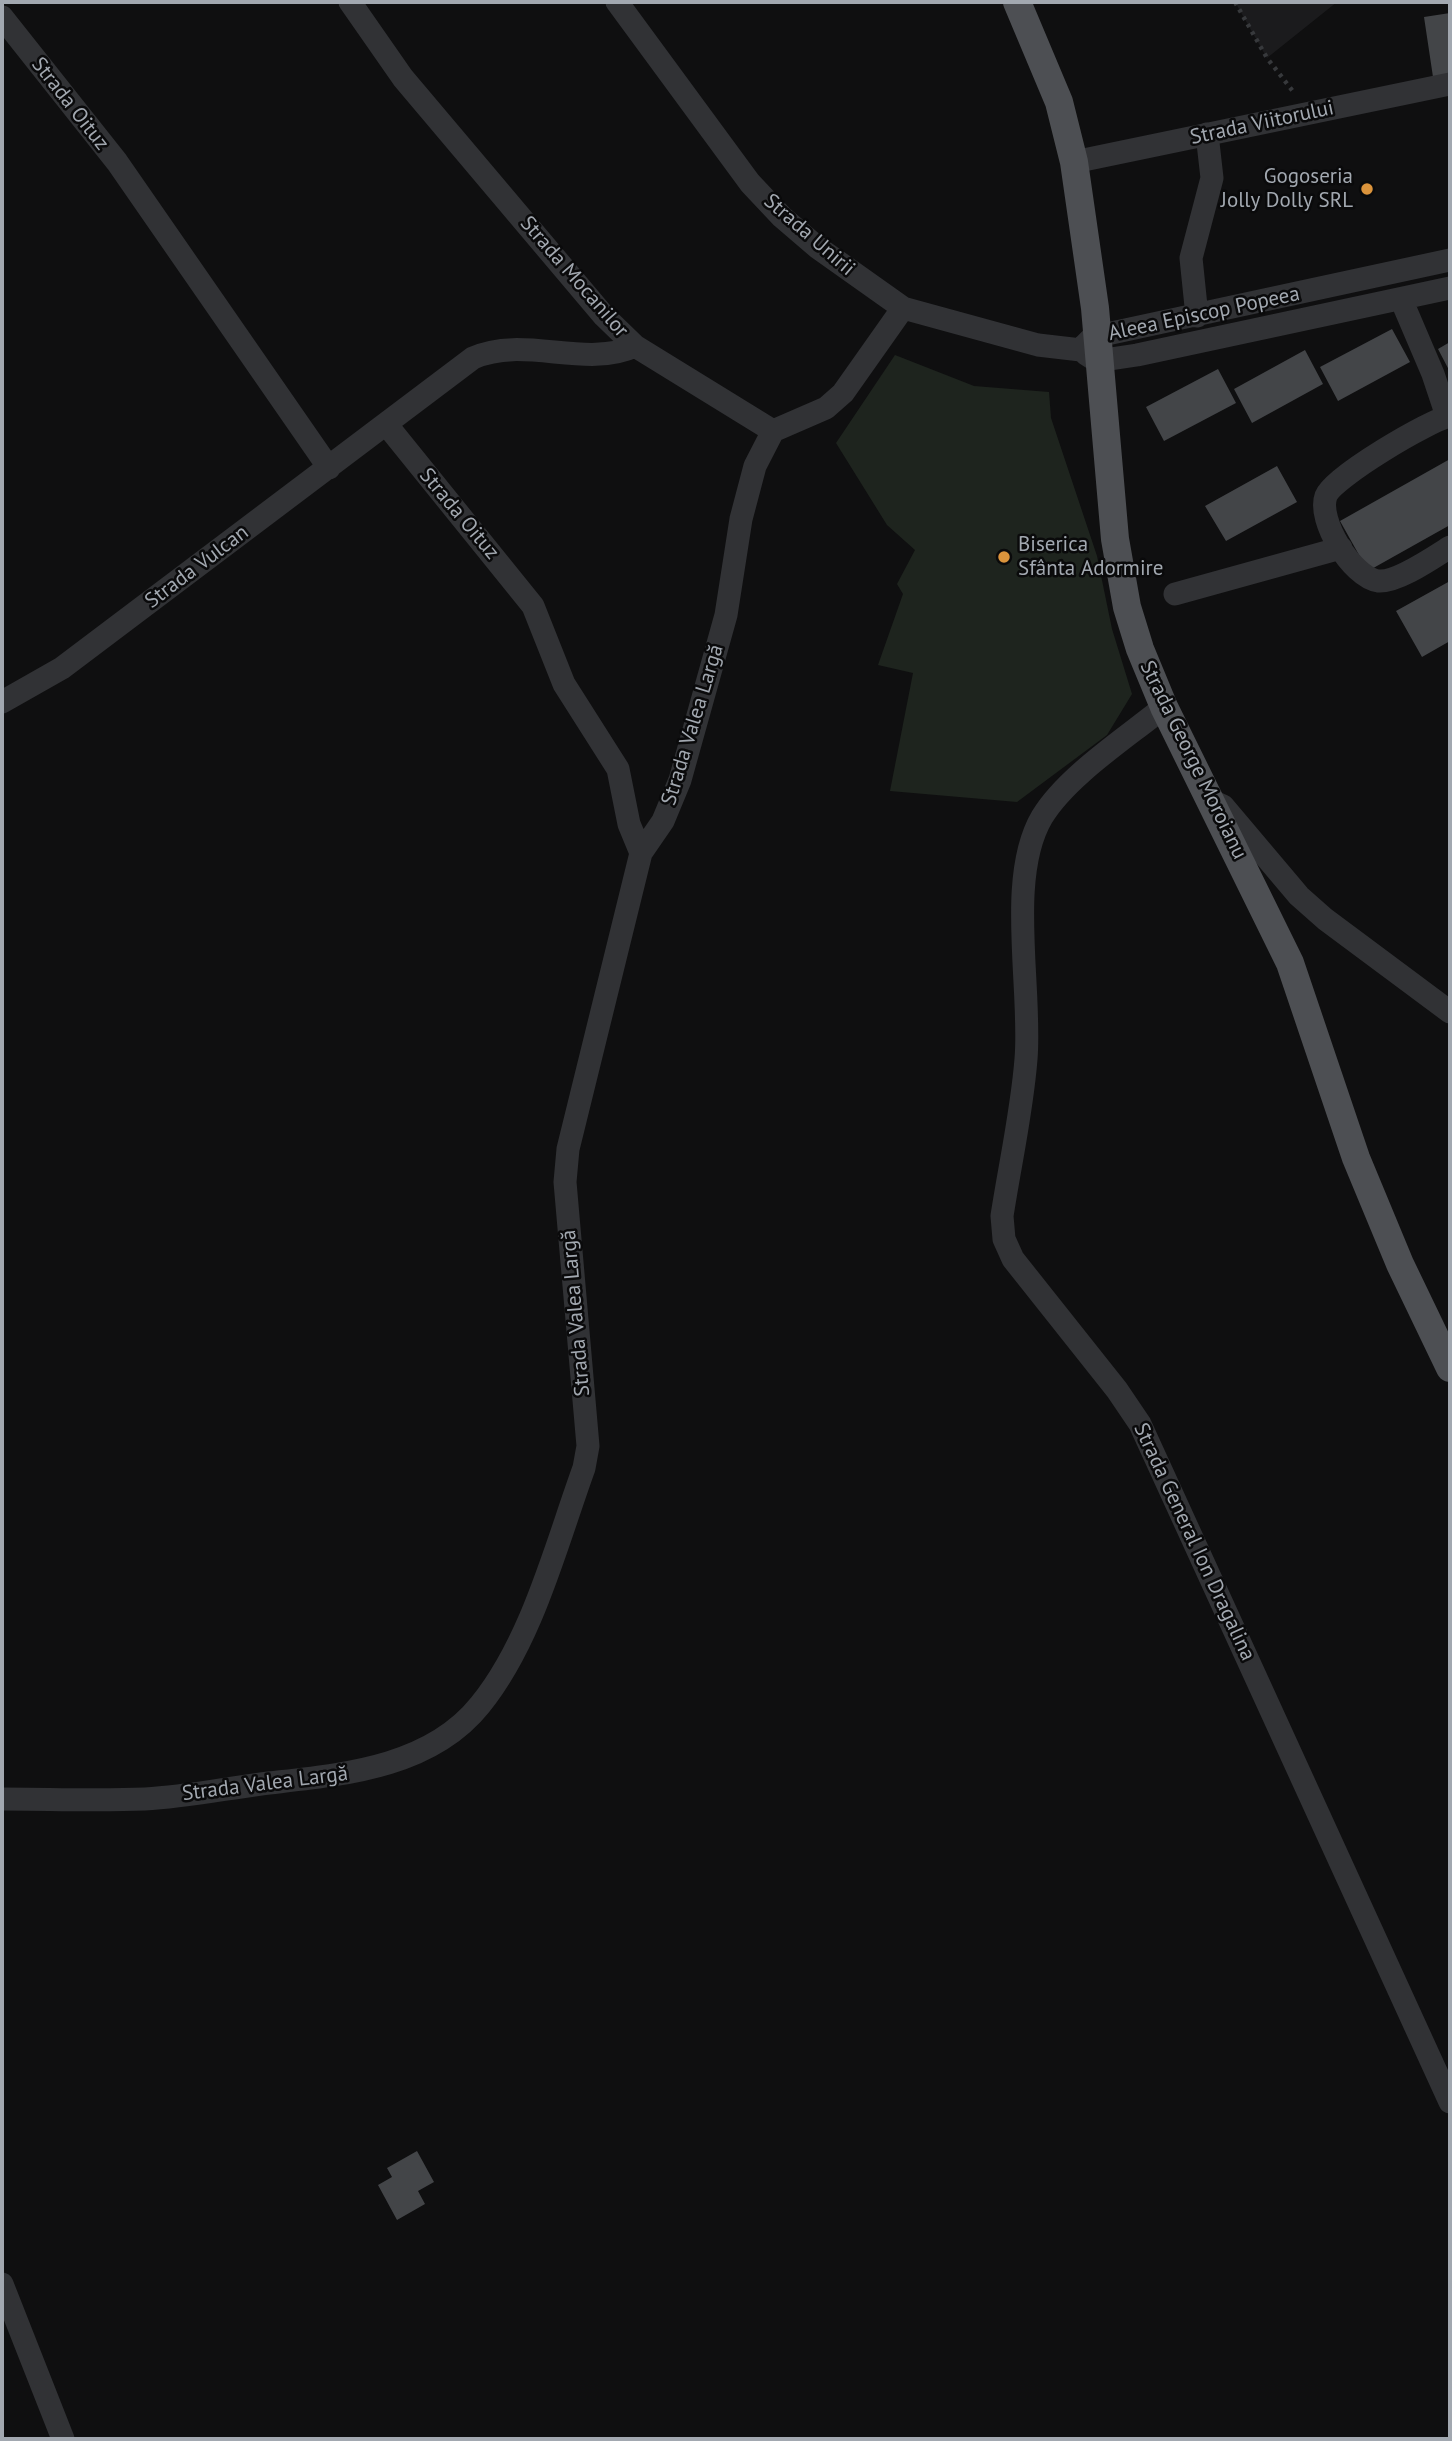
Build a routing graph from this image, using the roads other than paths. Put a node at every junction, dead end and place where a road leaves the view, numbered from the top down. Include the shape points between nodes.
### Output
1 (350, 2) edge
2 (618, 2) edge
3 (1017, 2) edge
4 (2, 17) edge
5 (1450, 84) edge
6 (1206, 134) junction
7 (1074, 162) junction
8 (1450, 260) edge
9 (1450, 288) edge
10 (1401, 299) junction
11 (903, 308) junction
12 (1196, 316) junction
13 (635, 346) junction
14 (1093, 349) junction
15 (1448, 416) edge
16 (386, 424) junction
17 (773, 431) junction
18 (329, 468) junction
19 (1450, 547) edge
20 (1342, 548) junction
21 (1175, 594) dead end
22 (2, 702) edge
23 (1164, 707) junction
24 (1213, 802) junction
25 (641, 853) junction
26 (1450, 1012) edge
27 (1450, 1368) edge
28 (2, 1799) edge
29 (1450, 2102) edge
30 (2, 2284) edge
31 (63, 2439) edge

1 - 13 street, Strada Mocanilor via 403,78 604,316
2 - 11 street, Strada Unirii via 750,183 817,247
3 - 7 main road, Strada George Moroianu via 1059,102
4 - 18 street, Strada Oituz via 117,162
5 - 6 street, Strada Viitorului
6 - 7 street, Strada Viitorului
6 - 12 street via 1212,178 1191,258
7 - 14 main road, Strada George Moroianu
8 - 12 street, Aleea Episcop Popeea
9 - 10 street, Aleea Episcop Popeea
10 - 14 street, Aleea Episcop Popeea
10 - 15 street
11 - 14 street, Strada Unirii via 1025,342
11 - 17 street via 843,393 826,408
12 - 14 street, Aleea Episcop Popeea
13 - 16 street via 611,354 485,352
13 - 17 street, Strada Mocanilor
14 - 23 main road, Strada George Moroianu via 1121,578 1140,649
15 - 20 street via 1331,486 1324,511
16 - 18 street, Strada Vulcan
16 - 25 street, Strada Oituz via 533,606 564,684 618,769 629,824
17 - 25 street, Strada Valea Largă via 755,466 741,519 726,615 680,780 663,821
18 - 22 street, Strada Vulcan via 62,668
19 - 20 street via 1380,581 1358,570
20 - 21 street
23 - 24 main road, Strada George Moroianu
23 - 29 street, Strada General Ion Dragalina via 1055,801 1033,837 1023,931 1026,1060 1002,1216 1004,1239 1013,1259 1140,1424
24 - 26 street via 1223,806 1299,896
24 - 27 main road, Strada George Moroianu via 1290,963 1356,1158
25 - 28 street, Strada Valea Largă via 565,1167 587,1446 584,1468 520,1640 502,1674 479,1707 458,1726 399,1759 363,1772 147,1799
30 - 31 street

